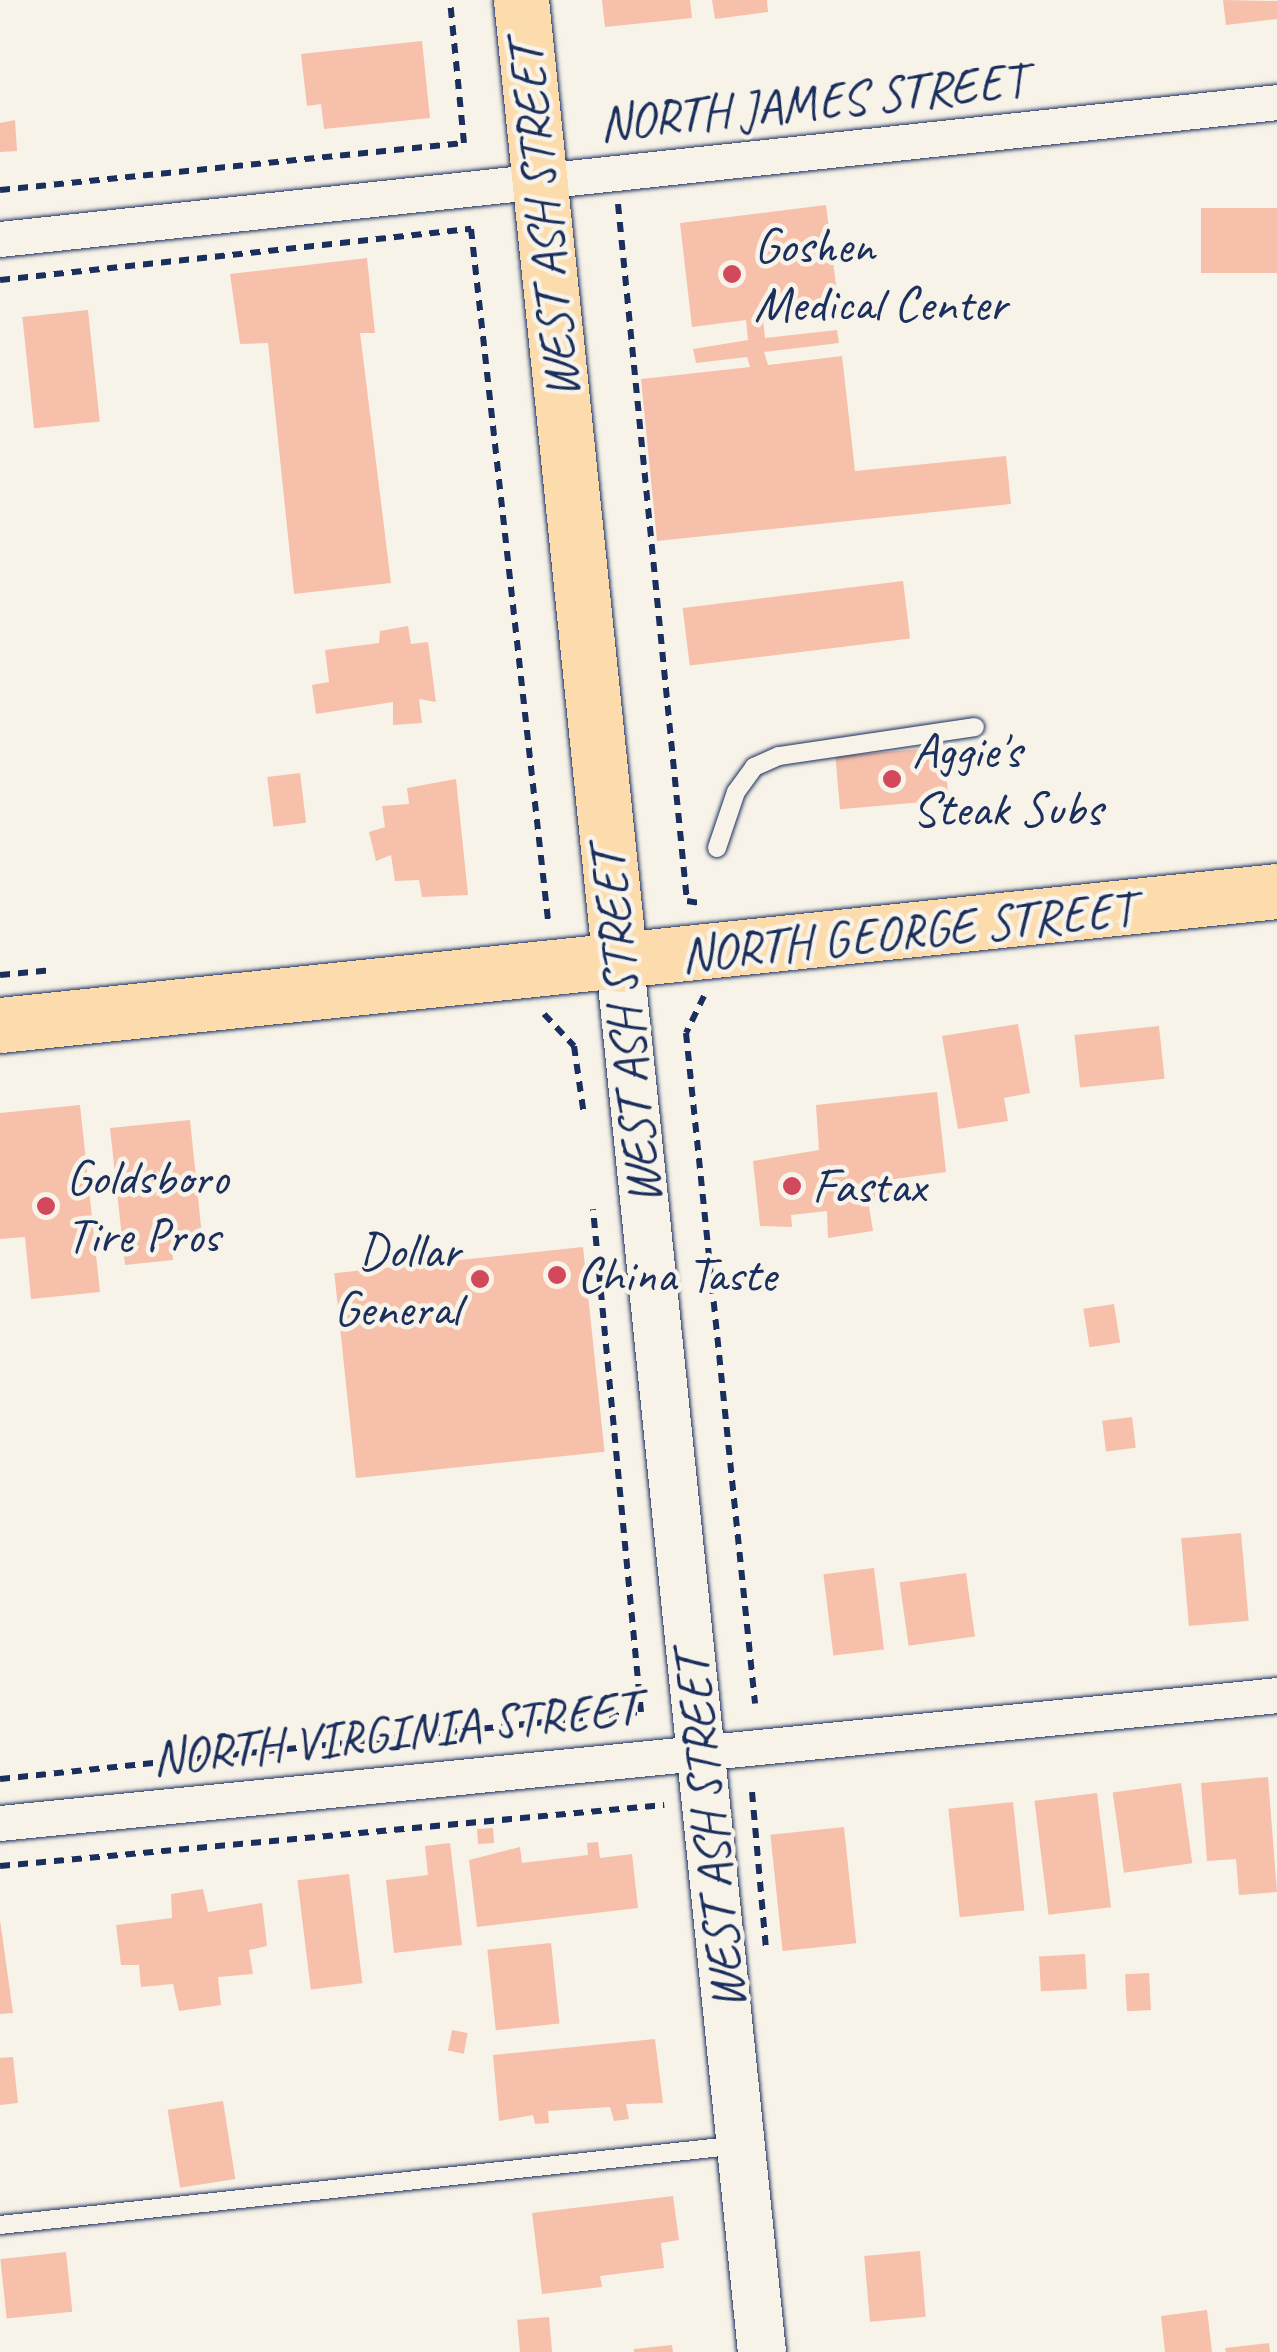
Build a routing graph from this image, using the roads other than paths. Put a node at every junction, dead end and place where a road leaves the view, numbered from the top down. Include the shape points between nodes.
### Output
1 (521, 0) edge
2 (1277, 102) edge
3 (540, 181) junction
4 (0, 239) edge
5 (975, 727) dead end
6 (718, 848) dead end
7 (1277, 891) edge
8 (620, 964) junction
9 (0, 1025) edge
10 (1277, 1695) edge
11 (700, 1753) junction
12 (0, 1823) edge
13 (743, 2144) junction
14 (0, 2225) edge
15 (762, 2352) edge

1 - 3 main road, WEST ASH STREET
2 - 3 street, NORTH JAMES STREET
3 - 4 street, NORTH JAMES STREET
3 - 8 main road, WEST ASH STREET
5 - 6 lane via 779,756 754,767 736,792
7 - 8 main road, NORTH GEORGE STREET
8 - 9 main road, NORTH GEORGE STREET
8 - 11 main road, WEST ASH STREET
10 - 11 street, NORTH VIRGINIA STREET
11 - 12 street, NORTH VIRGINIA STREET
11 - 13 main road, WEST ASH STREET
13 - 14 lane
13 - 15 main road, WEST ASH STREET

